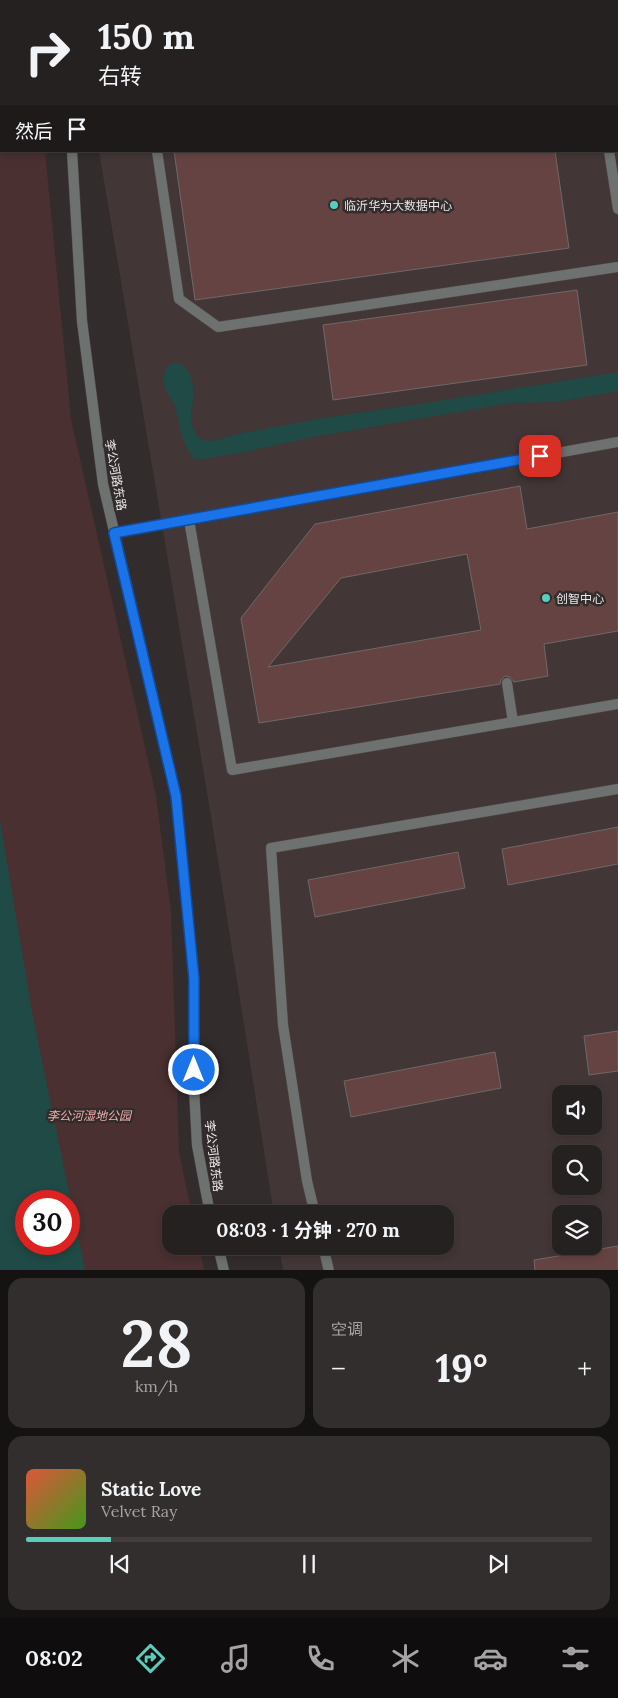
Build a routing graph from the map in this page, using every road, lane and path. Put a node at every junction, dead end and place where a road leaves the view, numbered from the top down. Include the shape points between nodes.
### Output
1 (72, 152) edge
2 (157, 152) edge
3 (609, 152) edge
4 (618, 210) edge
5 (618, 267) edge
6 (618, 442) edge
7 (189, 520) junction
8 (114, 533) junction
9 (507, 683) dead end
10 (618, 704) edge
11 (513, 722) junction
12 (618, 789) edge
13 (208, 1205) edge
14 (313, 1205) edge
15 (220, 1255) edge
16 (325, 1255) edge
17 (224, 1270) edge
18 (329, 1270) edge

1 - 8 street, 李公河路东路 via 82,321 103,484
2 - 5 street via 179,299 218,327
3 - 4 street
6 - 7 street
7 - 8 street
7 - 11 street via 232,770
8 - 13 street, 李公河路东路 via 176,796 194,979 197,1145
9 - 11 street
10 - 11 street
12 - 14 street via 271,848 283,1025
15 - 17 street
16 - 18 street

